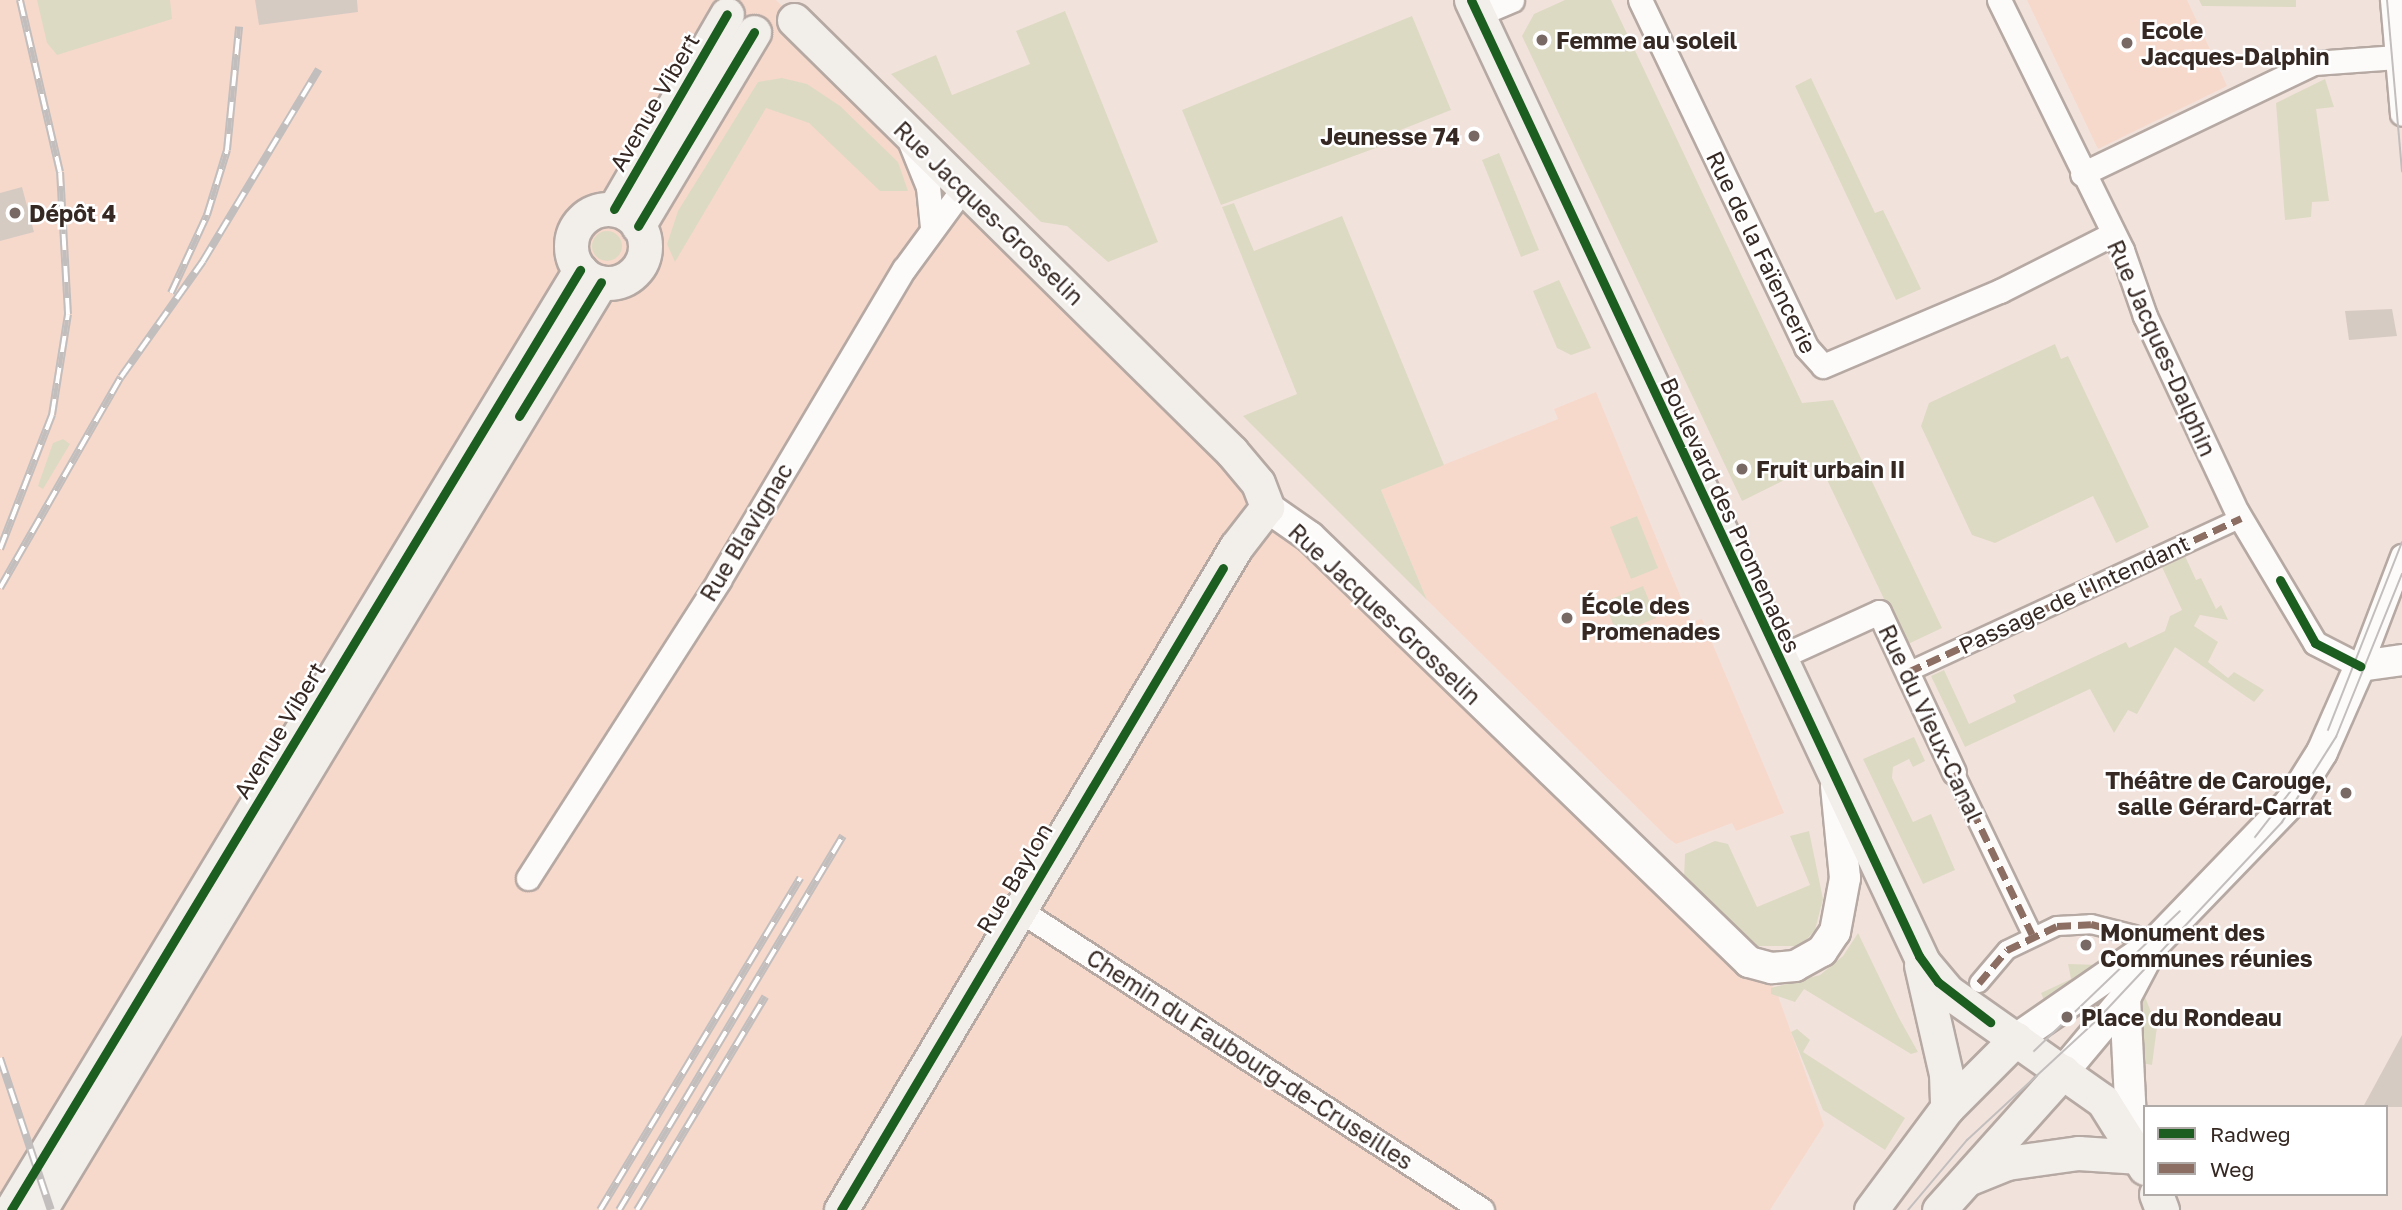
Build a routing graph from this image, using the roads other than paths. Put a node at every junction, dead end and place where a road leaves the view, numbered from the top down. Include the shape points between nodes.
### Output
1 (1512, 0) edge
2 (1640, 0) edge
3 (1999, 0) edge
4 (2392, 0) edge
5 (1474, 7) edge
6 (799, 10) edge
7 (734, 15) edge
8 (2397, 57) junction
9 (2402, 114) edge
10 (907, 134) junction
11 (2082, 174) junction
12 (964, 187) junction
13 (626, 218) junction
14 (932, 228) junction
15 (2111, 234) junction
16 (591, 276) junction
17 (1267, 507) junction
18 (2241, 518) junction
19 (2402, 556) edge
20 (1778, 658) junction
21 (2402, 660) edge
22 (2360, 666) junction
23 (1908, 672) junction
24 (1954, 772) joint
25 (1836, 782) junction
26 (528, 878) dead end
27 (1018, 909) junction
28 (2032, 934) junction
29 (2144, 940) junction
30 (1919, 956) junction
31 (1979, 983) dead end
32 (2125, 998) junction
33 (2003, 1031) junction
34 (2063, 1072) junction
35 (1947, 1108) junction
36 (2139, 1155) edge
37 (1965, 1181) junction
38 (11, 1210) edge
39 (40, 1210) edge
40 (841, 1210) edge
41 (1482, 1210) edge
42 (1871, 1210) edge
43 (1939, 1210) edge

1 - 5 street
2 - 15 street, Rue de la Faïencerie via 1816,363 1834,366
3 - 11 street, Rue Jacques-Dalphin
4 - 8 street
5 - 20 main road, Boulevard des Promenades
6 - 7 main road via 775,31
6 - 10 main road, Rue Jacques-Grosselin
7 - 13 main road
8 - 9 street
8 - 11 street via 2314,63
10 - 12 main road, Rue Jacques-Grosselin
10 - 14 street via 928,187
11 - 15 street, Rue Jacques-Dalphin
12 - 14 street, Rue Blavignac
12 - 17 main road, Rue Jacques-Grosselin via 1242,462
13 - 16 main road via 644,246 638,267 621,280
13 - 16 main road via 592,213 575,229 572,253
14 - 26 street, Rue Blavignac via 719,580
15 - 18 street, Rue Jacques-Dalphin
16 - 38 main road, Avenue Vibert
16 - 39 main road, Avenue Vibert
17 - 25 street, Rue Jacques-Grosselin via 1310,537 1733,953 1760,966 1795,966 1822,951 1835,932 1845,878
17 - 27 main road, Rue Baylon via 1248,527
18 - 22 street, Rue Jacques-Dalphin via 2306,633 2325,651
18 - 23 street, Passage de l'Intendant
19 - 22 street
20 - 23 street, Rue du Vieux-Canal via 1879,612
20 - 25 main road, Boulevard des Promenades
21 - 22 street
22 - 29 street via 2332,734 2290,803
23 - 24 street, Rue du Vieux-Canal
24 - 28 street, Rue du Vieux-Canal
25 - 30 main road, Boulevard des Promenades
27 - 40 main road, Rue Baylon
27 - 41 street, Chemin du Faubourg-de-Cruseilles
28 - 29 street via 2079,923
28 - 31 street via 2007,950
29 - 32 street
29 - 33 street
30 - 33 main road, Boulevard des Promenades via 1938,982
30 - 35 main road via 1946,1074
32 - 34 street
32 - 36 street
33 - 34 main road
33 - 35 main road via 1978,1075
34 - 36 main road via 2103,1101
34 - 37 main road
35 - 42 main road
36 - 37 main road via 2067,1154 2007,1163
37 - 43 main road

